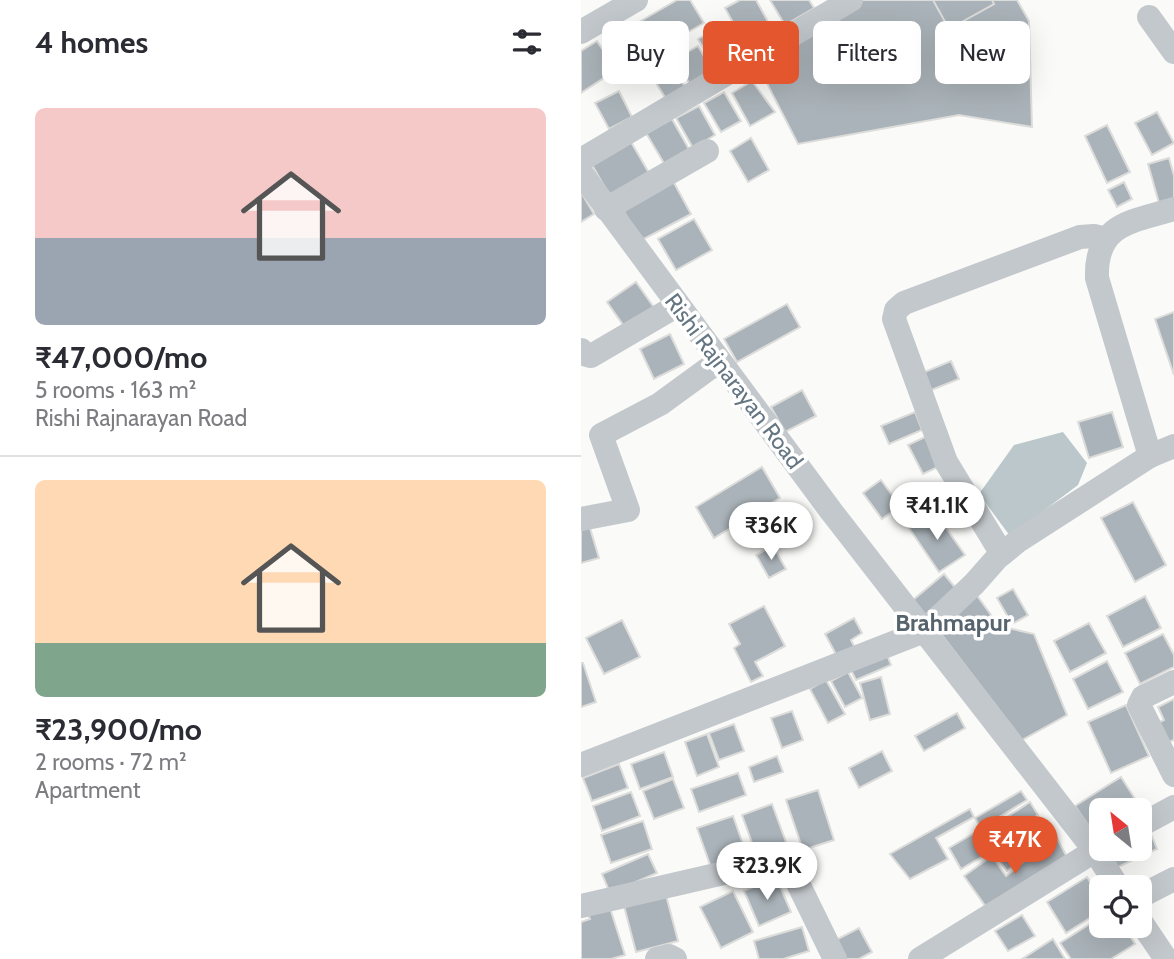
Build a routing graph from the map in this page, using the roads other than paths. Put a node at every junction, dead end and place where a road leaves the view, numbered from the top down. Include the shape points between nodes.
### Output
1 (636, 0) edge
2 (851, 0) edge
3 (1149, 17) dead end
4 (581, 32) edge
5 (1174, 52) edge
6 (707, 151) dead end
7 (581, 160) edge
8 (581, 173) edge
9 (606, 209) junction
10 (1174, 209) edge
11 (1106, 239) junction
12 (678, 305) junction
13 (581, 350) edge
14 (719, 361) junction
15 (591, 437) edge
16 (1174, 446) edge
17 (1150, 456) junction
18 (581, 519) edge
19 (1002, 554) junction
20 (924, 631) junction
21 (1174, 682) edge
22 (581, 765) edge
23 (1174, 775) edge
24 (1174, 807) edge
25 (1152, 819) edge
26 (1089, 838) edge
27 (1089, 855) edge
28 (1174, 879) edge
29 (1152, 890) edge
30 (581, 906) edge
31 (1152, 938) edge
32 (657, 959) edge
33 (675, 959) edge
34 (835, 959) edge
35 (920, 959) edge
36 (1166, 959) edge

1 - 4 street
2 - 7 street
3 - 5 street
6 - 9 street
8 - 9 street, Rishi Rajnarayan Road
9 - 12 street, Rishi Rajnarayan Road
10 - 11 street via 1129,222
11 - 17 street via 1096,258 1097,278
11 - 19 street via 1080,237 904,303 896,310 894,319 946,462
12 - 13 street via 591,356
12 - 14 street, Rishi Rajnarayan Road
14 - 15 street via 660,404
14 - 20 street, Rishi Rajnarayan Road
15 - 18 street via 628,510
16 - 17 street
17 - 19 street
19 - 20 street
20 - 22 street
20 - 26 street, Rishi Rajnarayan Road
21 - 23 street via 1143,697 1139,705
24 - 25 street
27 - 35 street
28 - 29 street
30 - 34 street via 783,861
31 - 36 street
32 - 33 street

